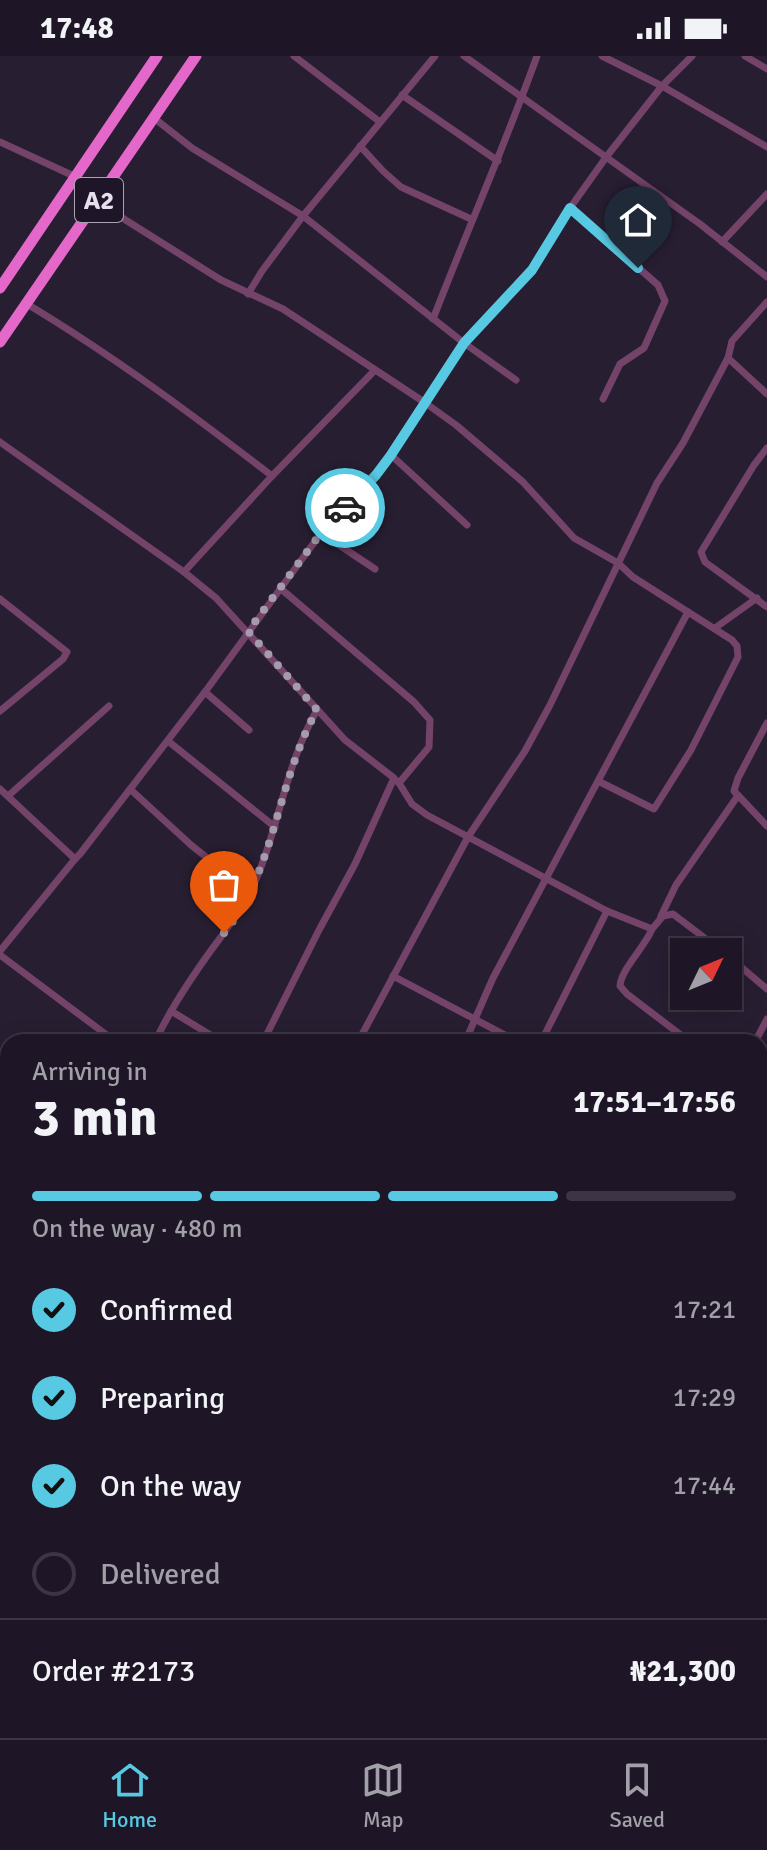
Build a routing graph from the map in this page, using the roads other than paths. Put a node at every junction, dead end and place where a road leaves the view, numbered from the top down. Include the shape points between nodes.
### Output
1 (157, 56) edge
2 (196, 56) edge
3 (294, 56) edge
4 (435, 56) edge
5 (464, 56) edge
6 (537, 56) edge
7 (602, 56) edge
8 (692, 56) edge
9 (745, 56) edge
10 (767, 69) edge
11 (662, 86) junction
12 (402, 95) junction
13 (522, 97) junction
14 (154, 118) junction
15 (380, 122) junction
16 (0, 142) edge
17 (360, 146) junction
18 (767, 147) edge
19 (607, 156) junction
20 (498, 161) junction
21 (76, 177) junction
22 (767, 194) edge
23 (97, 202) junction
24 (570, 208) junction
25 (303, 216) junction
26 (471, 219) junction
27 (722, 242) junction
28 (767, 277) edge
29 (0, 288) edge
30 (248, 294) junction
31 (767, 302) edge
32 (27, 304) junction
33 (433, 319) junction
34 (0, 342) edge
35 (464, 343) junction
36 (728, 358) junction
37 (375, 370) junction
38 (516, 380) dead end
39 (767, 394) edge
40 (603, 399) dead end
41 (424, 402) junction
42 (0, 442) edge
43 (767, 448) edge
44 (391, 455) junction
45 (272, 476) junction
46 (467, 525) dead end
47 (321, 533) junction
48 (618, 563) junction
49 (375, 569) dead end
50 (184, 572) junction
51 (280, 588) junction
52 (757, 598) junction
53 (0, 599) edge
54 (767, 607) edge
55 (688, 612) junction
56 (715, 628) junction
57 (248, 631) junction
58 (205, 692) junction
59 (109, 706) dead end
60 (317, 710) junction
61 (0, 711) edge
62 (767, 723) edge
63 (249, 730) dead end
64 (168, 741) junction
65 (396, 781) junction
66 (598, 781) junction
67 (0, 789) edge
68 (130, 789) junction
69 (8, 796) junction
70 (737, 797) junction
71 (767, 826) edge
72 (275, 827) junction
73 (468, 837) junction
74 (75, 859) junction
75 (546, 879) junction
76 (250, 892) junction
77 (607, 911) junction
78 (659, 920) junction
79 (652, 929) junction
80 (705, 938) edge
81 (0, 953) edge
82 (742, 968) edge
83 (393, 976) junction
84 (767, 989) edge
85 (171, 1011) junction
86 (477, 1020) junction
87 (106, 1034) edge
88 (159, 1034) edge
89 (209, 1034) edge
90 (267, 1034) edge
91 (362, 1034) edge
92 (469, 1034) edge
93 (503, 1034) edge
94 (545, 1034) edge
95 (680, 1034) edge

1 - 21 highway, A2
2 - 14 highway, A2
3 - 15 street
4 - 12 street
5 - 13 street
6 - 13 street
7 - 11 street
8 - 11 street
9 - 10 street
11 - 18 street
11 - 19 street
12 - 15 street
12 - 20 street
13 - 19 street
13 - 20 street
14 - 23 highway, A2
14 - 25 street via 192,148
15 - 17 street
16 - 21 street
17 - 25 street
17 - 26 street via 401,187
19 - 24 street
19 - 27 street
20 - 26 street
21 - 29 highway, A2
22 - 27 street
23 - 30 street
23 - 32 highway, A2
24 - 35 street via 532,270
24 - 40 street via 658,285 665,301 644,348 620,364
25 - 30 street
25 - 33 street
26 - 33 street
27 - 28 street
30 - 37 street via 283,309
31 - 36 street via 732,341
32 - 34 highway, A2
32 - 45 street
33 - 35 street
35 - 38 street
35 - 41 street
36 - 39 street
36 - 48 street
37 - 41 street
37 - 45 street
41 - 44 street
41 - 48 street via 523,482 574,538
42 - 50 street
43 - 52 street via 701,552 705,562
44 - 46 street
44 - 47 street
45 - 50 street
47 - 49 street
47 - 51 street
48 - 55 street
48 - 73 street via 525,751
50 - 57 street
51 - 57 street
51 - 65 street via 430,720 429,747
52 - 54 street
52 - 56 street
53 - 61 street via 67,652
55 - 56 street
55 - 66 street
56 - 66 street via 737,646 738,657 654,809
57 - 58 street
57 - 60 street
58 - 63 street
58 - 64 street
59 - 69 street
60 - 65 street
60 - 72 street
62 - 70 street via 735,784
64 - 68 street
64 - 72 street
65 - 73 street via 412,804
65 - 90 street
66 - 75 street
67 - 69 street
68 - 74 street
68 - 76 street
69 - 74 street
70 - 71 street
70 - 78 street via 676,885
72 - 76 street
73 - 75 street
73 - 83 street
74 - 81 street
75 - 77 street
75 - 86 street via 493,978
76 - 85 street
77 - 79 street
77 - 94 street
78 - 79 street
78 - 80 street via 673,914
79 - 95 street via 620,986
81 - 87 street
82 - 84 street
83 - 86 street
83 - 91 street
85 - 88 street
85 - 89 street
86 - 92 street
86 - 93 street

